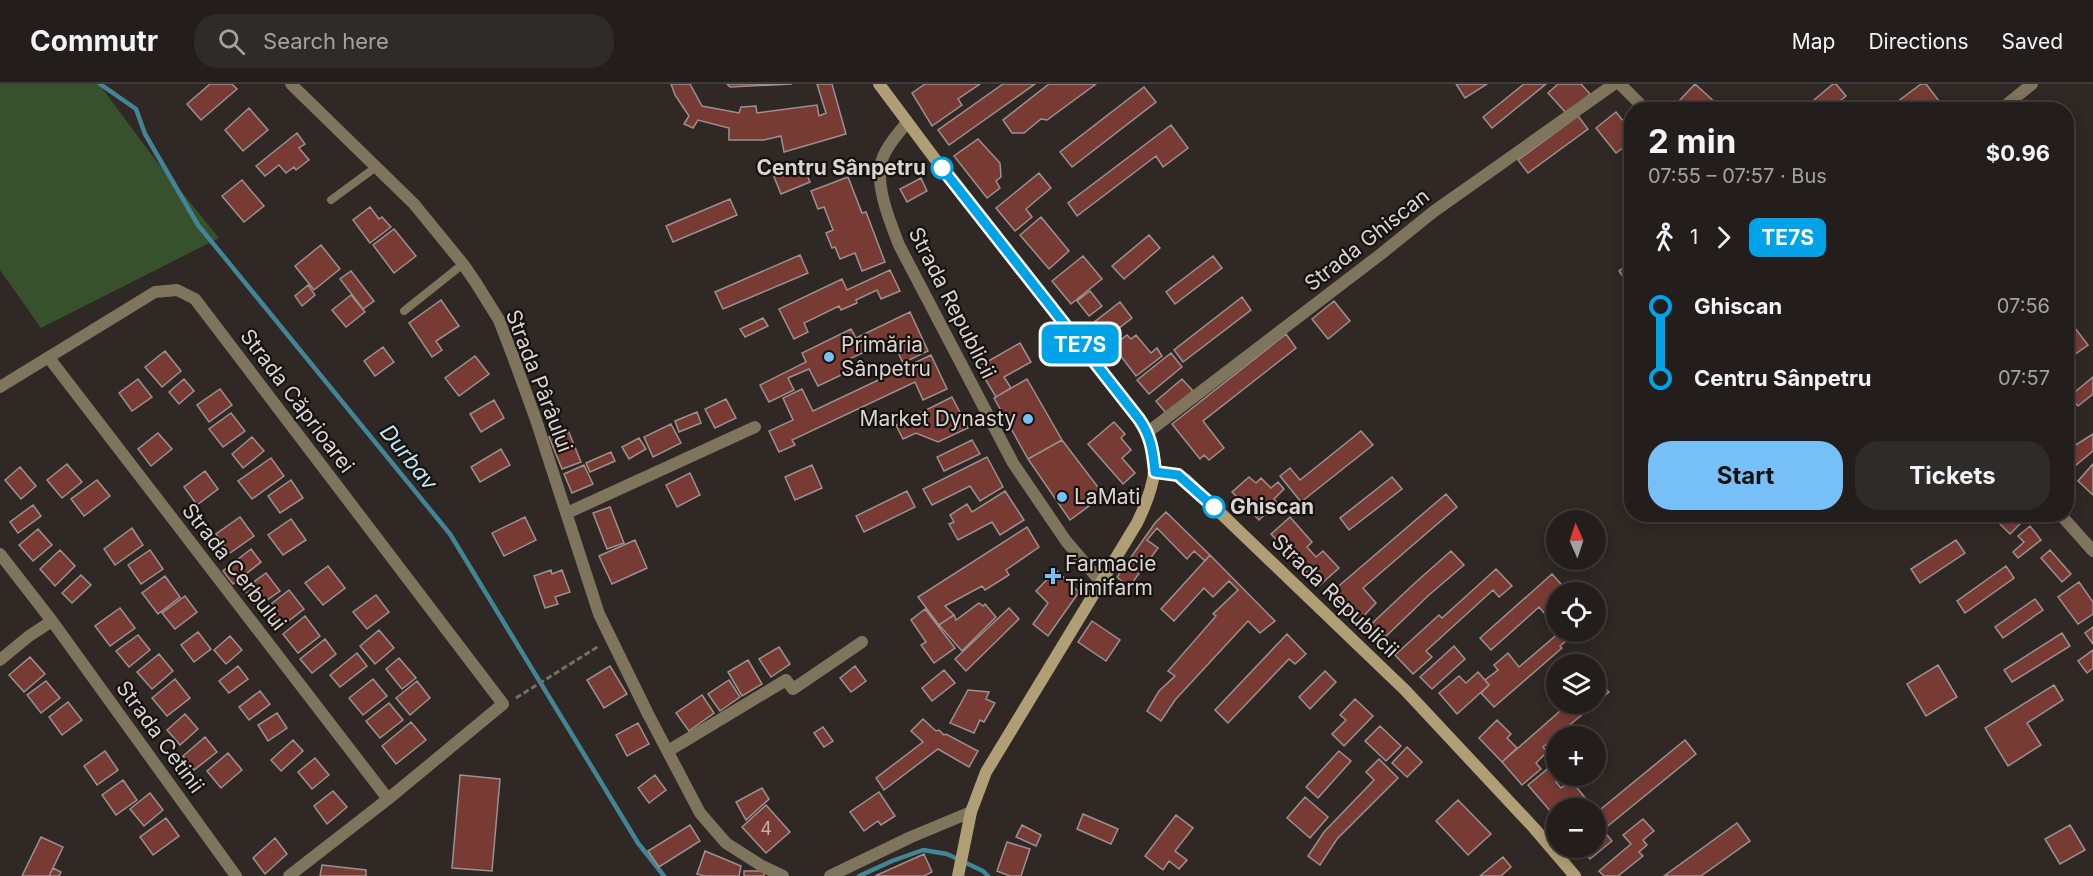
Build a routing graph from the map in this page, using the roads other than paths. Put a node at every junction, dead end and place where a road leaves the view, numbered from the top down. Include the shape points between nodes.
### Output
1 (291, 84) edge
2 (879, 84) edge
3 (1614, 84) edge
4 (1620, 84) edge
5 (2032, 84) edge
6 (1638, 102) edge
7 (2010, 102) edge
8 (907, 122) junction
9 (376, 167) junction
10 (331, 200) dead end
11 (463, 264) junction
12 (404, 311) dead end
13 (49, 358) junction
14 (0, 387) edge
15 (755, 427) dead end
16 (1148, 432) junction
17 (1155, 472) junction
18 (567, 513) junction
19 (2067, 522) edge
20 (2093, 551) edge
21 (0, 554) edge
22 (1101, 582) junction
23 (52, 621) junction
24 (862, 642) dead end
25 (0, 660) edge
26 (668, 751) junction
27 (388, 800) junction
28 (971, 812) junction
29 (237, 876) edge
30 (289, 876) edge
31 (783, 876) edge
32 (830, 876) edge
33 (958, 876) edge
34 (1575, 876) edge

1 - 9 street, Strada Pârâului
2 - 8 main road
3 - 16 street, Strada Ghiscan via 1432,212
4 - 6 street
5 - 7 street
8 - 16 main road
8 - 22 street, Strada Republicii via 882,159 880,179 899,245 1013,463 1057,528
9 - 10 lane
9 - 11 street, Strada Pârâului via 414,204
11 - 12 lane
11 - 18 street, Strada Pârâului via 499,320
13 - 14 street, Strada Căprioarei
13 - 27 street, Strada Cerbului
13 - 27 street, Strada Căprioarei via 155,292 177,290 195,299 503,704
15 - 18 street
16 - 17 main road
17 - 22 main road via 1148,501
17 - 34 main road, Strada Republicii via 1186,480 1389,674
18 - 26 street, Strada Pârâului via 599,614
19 - 20 street
21 - 23 street, Strada Cetinii
22 - 28 main road via 986,772
23 - 25 street
23 - 29 street, Strada Cetinii
24 - 26 street via 793,689 786,680
26 - 31 street, Strada Pârâului via 700,813 726,843
27 - 30 street
28 - 32 street
28 - 33 main road

